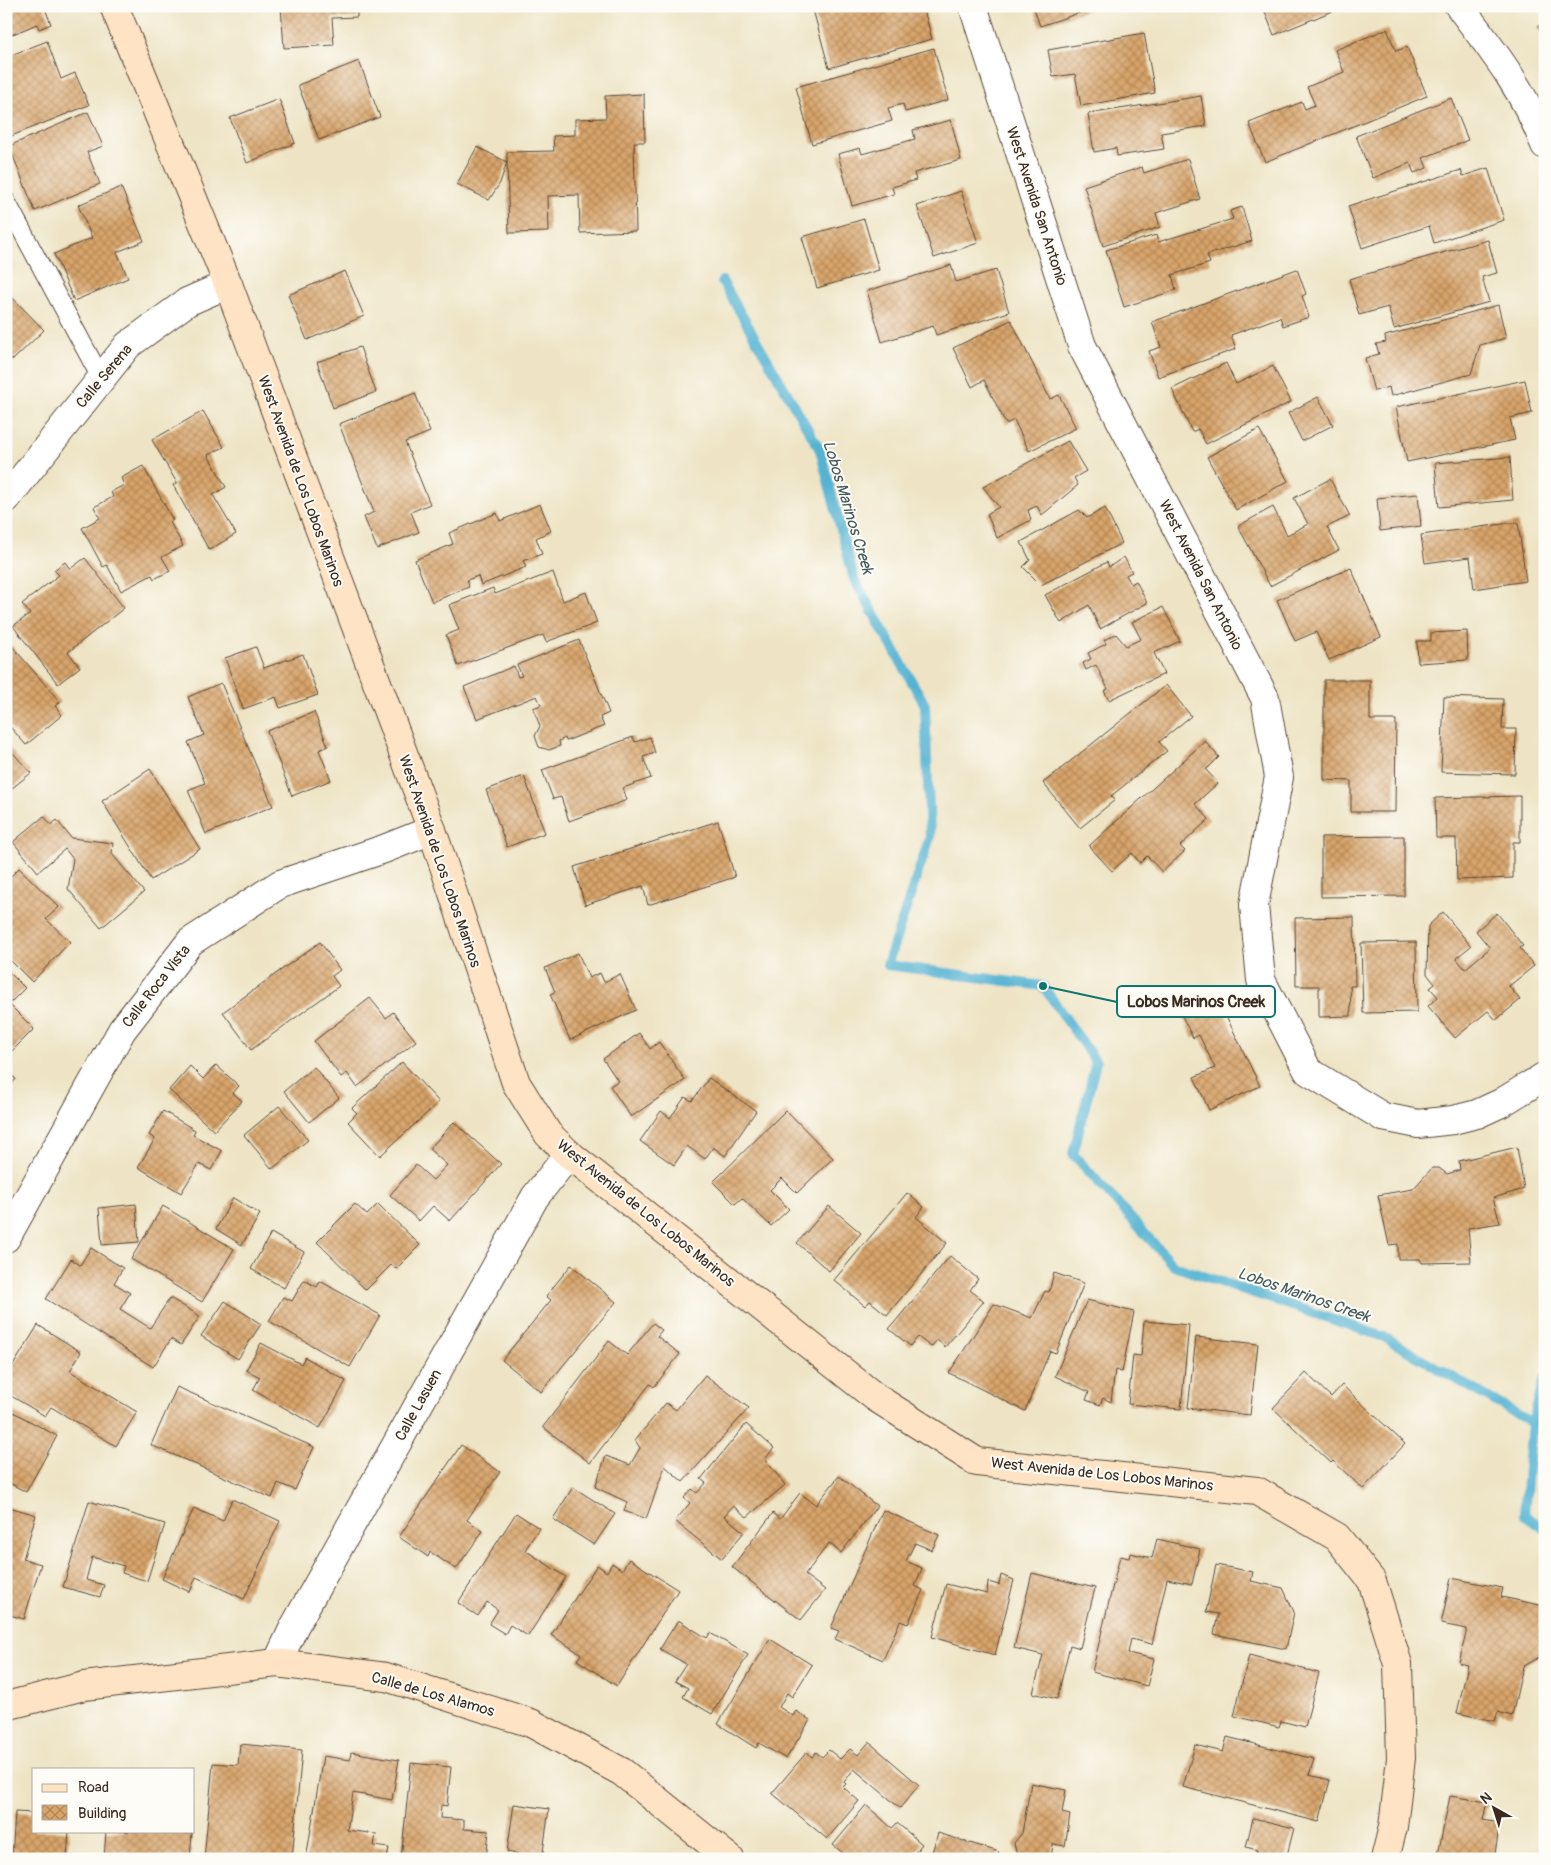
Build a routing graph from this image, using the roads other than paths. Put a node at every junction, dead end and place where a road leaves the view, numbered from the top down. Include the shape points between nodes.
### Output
1 (114, 6) edge
2 (974, 6) edge
3 (1459, 6) edge
4 (1545, 145) edge
5 (6, 201) edge
6 (228, 284) junction
7 (101, 378) junction
8 (6, 499) edge
9 (432, 830) junction
10 (1545, 1076) edge
11 (569, 1154) junction
12 (6, 1238) edge
13 (277, 1663) junction
14 (6, 1706) edge
15 (730, 1859) edge
16 (1385, 1859) edge

1 - 6 street, West Avenida de Los Lobos Marinos
2 - 10 street, West Avenida San Antonio via 1082,346 1265,698 1280,777 1254,905 1261,980 1308,1071 1383,1118 1418,1124 1477,1114 1501,1104
3 - 4 street via 1503,62 1535,119
5 - 7 lane
6 - 7 street, Calle Serena via 187,302 128,345
6 - 9 street, West Avenida de Los Lobos Marinos
7 - 8 street, Calle Serena
9 - 11 street, West Avenida de Los Lobos Marinos via 516,1083 548,1134
9 - 12 street, Calle Roca Vista via 280,884 190,942 122,1030
11 - 13 street, Calle Lasuen via 535,1197 294,1627
11 - 16 street, West Avenida de Los Lobos Marinos via 875,1398 977,1462 1258,1491 1337,1537 1372,1581 1398,1664 1401,1758 1393,1827
13 - 14 street, Calle de Los Alamos via 84,1686
13 - 15 street, Calle de Los Alamos via 386,1677 531,1723 622,1772

